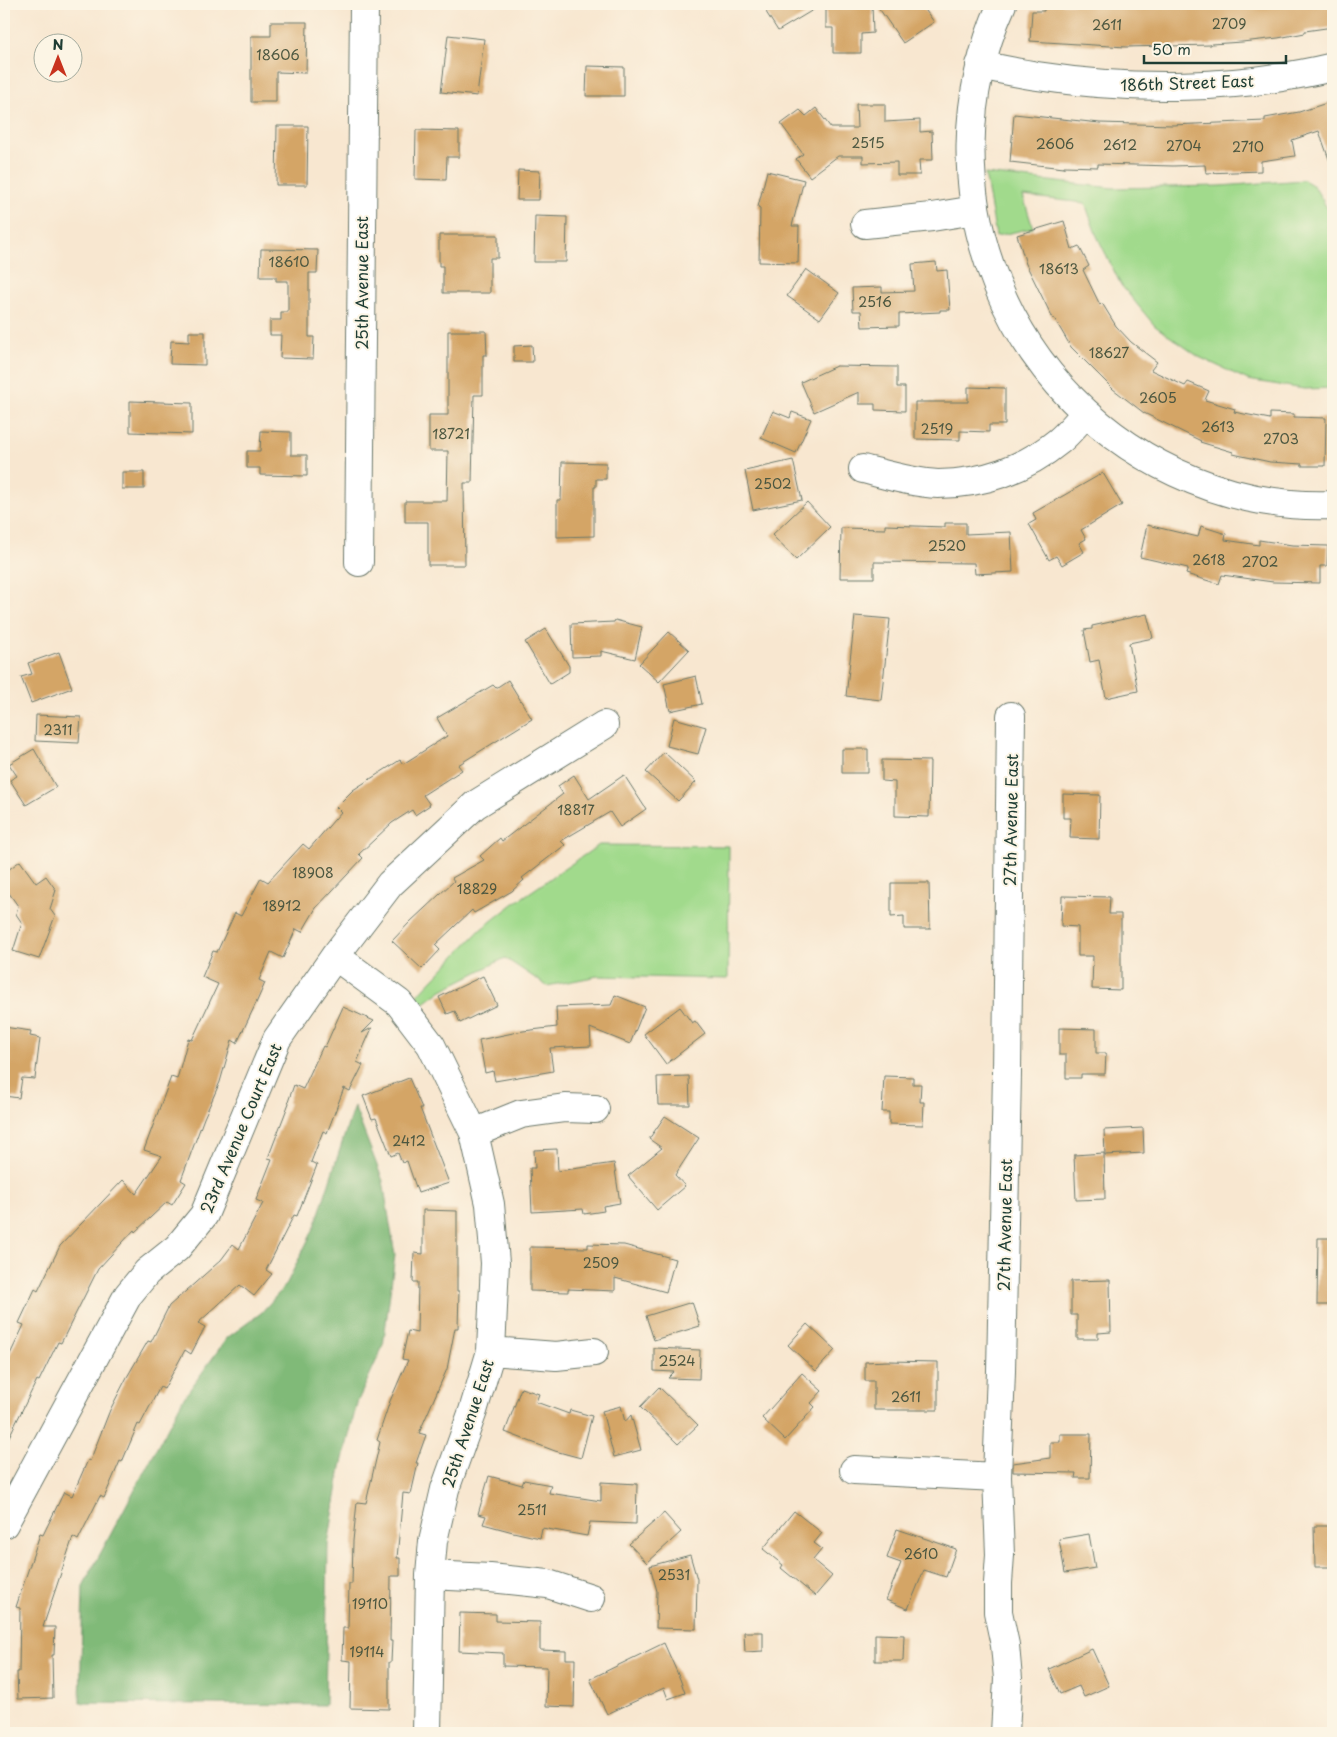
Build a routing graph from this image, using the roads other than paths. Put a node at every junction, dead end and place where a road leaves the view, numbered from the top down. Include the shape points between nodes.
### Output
1 (364, 4) edge
2 (1002, 4) edge
3 (980, 65) junction
4 (1333, 67) edge
5 (975, 210) junction
6 (865, 224) dead end
7 (1086, 413) junction
8 (862, 469) dead end
9 (1333, 505) edge
10 (359, 562) dead end
11 (1010, 716) dead end
12 (604, 725) dead end
13 (335, 956) junction
14 (595, 1109) dead end
15 (474, 1133) junction
16 (491, 1351) junction
17 (594, 1352) dead end
18 (854, 1470) dead end
19 (997, 1477) junction
20 (4, 1524) edge
21 (430, 1575) junction
22 (591, 1598) dead end
23 (427, 1733) edge
24 (1005, 1733) edge

1 - 10 street, 25th Avenue East
2 - 3 street
3 - 4 street, 186th Street East via 1036,76 1163,86 1269,79
3 - 5 street via 970,145
5 - 6 street
5 - 7 street via 983,246 1010,315 1048,372
7 - 8 street via 1041,455 991,478 937,484
7 - 9 street via 1142,455 1209,486 1245,497 1282,503
11 - 19 street, 27th Avenue East via 1007,1083
12 - 13 street, 23rd Avenue Court East via 475,805 390,884
13 - 15 street, 25th Avenue East via 399,1003 431,1046
13 - 20 street, 23rd Avenue Court East via 277,1039 204,1215 177,1248 147,1272 128,1295
14 - 15 street via 564,1108 520,1114
15 - 16 street, 25th Avenue East via 490,1204 495,1263
16 - 17 street via 556,1356
16 - 21 street, 25th Avenue East via 474,1411 445,1489 433,1541
18 - 19 street
19 - 24 street, 27th Avenue East via 998,1612 1008,1679
21 - 22 street via 548,1584
21 - 23 street, 25th Avenue East

